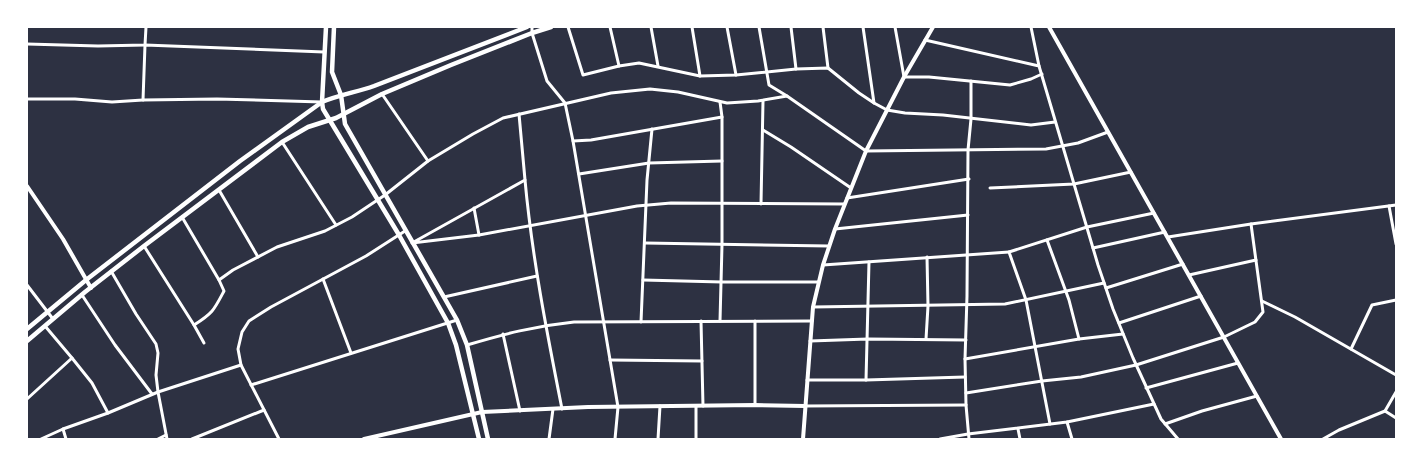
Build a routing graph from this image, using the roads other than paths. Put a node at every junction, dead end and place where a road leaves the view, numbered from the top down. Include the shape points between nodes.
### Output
1 (146, 27) edge
2 (326, 27) edge
3 (334, 27) edge
4 (527, 27) edge
5 (532, 27) edge
6 (551, 27) edge
7 (568, 27) edge
8 (610, 27) edge
9 (651, 27) edge
10 (692, 27) edge
11 (727, 27) edge
12 (759, 27) edge
13 (791, 27) edge
14 (823, 27) edge
15 (863, 27) edge
16 (895, 27) edge
17 (1031, 27) edge
18 (1049, 27) edge
19 (932, 28) edge
20 (532, 33) junction
21 (925, 40) junction
22 (27, 44) edge
23 (145, 44) junction
24 (324, 52) junction
25 (619, 66) junction
26 (658, 66) junction
27 (1040, 66) junction
28 (828, 68) junction
29 (796, 69) junction
30 (766, 72) junction
31 (1042, 74) junction
32 (736, 75) junction
33 (700, 76) junction
34 (904, 77) junction
35 (971, 81) junction
36 (382, 94) junction
37 (341, 95) junction
38 (787, 96) junction
39 (27, 98) edge
40 (143, 100) junction
41 (764, 101) junction
42 (322, 102) junction
43 (720, 102) junction
44 (565, 103) junction
45 (874, 103) junction
46 (888, 110) junction
47 (344, 113) junction
48 (518, 114) junction
49 (722, 117) junction
50 (971, 119) junction
51 (328, 120) junction
52 (1055, 122) junction
53 (652, 129) junction
54 (763, 130) junction
55 (1108, 132) junction
56 (573, 141) junction
57 (282, 142) junction
58 (1063, 146) junction
59 (866, 150) junction
60 (968, 150) junction
61 (428, 161) junction
62 (722, 161) junction
63 (649, 163) junction
64 (1131, 172) junction
65 (579, 174) junction
66 (969, 179) junction
67 (525, 180) junction
68 (1074, 184) junction
69 (27, 186) edge
70 (851, 188) junction
71 (990, 188) dead end
72 (219, 190) junction
73 (385, 195) junction
74 (847, 198) junction
75 (378, 200) junction
76 (721, 203) junction
77 (761, 204) junction
78 (844, 204) junction
79 (646, 205) junction
80 (1396, 205) edge
81 (1389, 206) junction
82 (474, 208) junction
83 (1154, 213) junction
84 (586, 215) junction
85 (968, 215) junction
86 (182, 217) junction
87 (1251, 224) junction
88 (336, 225) junction
89 (529, 225) junction
90 (1087, 228) junction
91 (835, 229) junction
92 (405, 231) junction
93 (1165, 232) junction
94 (399, 235) junction
95 (479, 235) junction
96 (1168, 237) junction
97 (1047, 240) junction
98 (412, 243) junction
99 (645, 243) junction
100 (1396, 244) edge
101 (722, 245) junction
102 (144, 246) junction
103 (829, 246) junction
104 (1093, 248) junction
105 (1009, 252) junction
106 (967, 255) junction
107 (258, 257) junction
108 (926, 257) junction
109 (1256, 260) junction
110 (869, 262) junction
111 (1183, 264) junction
112 (823, 265) junction
113 (112, 271) junction
114 (1189, 275) junction
115 (537, 276) junction
116 (323, 279) junction
117 (86, 280) junction
118 (219, 280) junction
119 (643, 280) junction
120 (722, 282) junction
121 (818, 282) junction
122 (1104, 282) junction
123 (27, 285) edge
124 (91, 288) junction
125 (1106, 288) junction
126 (1065, 290) junction
127 (82, 295) junction
128 (1201, 296) junction
129 (444, 297) junction
130 (1026, 300) junction
131 (1396, 300) edge
132 (1262, 301) junction
133 (967, 305) junction
134 (928, 306) junction
135 (813, 307) junction
136 (868, 307) junction
137 (47, 312) junction
138 (53, 319) junction
139 (458, 320) junction
140 (700, 321) junction
141 (720, 321) junction
142 (755, 321) junction
143 (812, 321) junction
144 (604, 322) junction
145 (641, 322) junction
146 (448, 323) junction
147 (1118, 323) junction
148 (545, 324) junction
149 (194, 325) junction
150 (45, 326) junction
151 (27, 329) edge
152 (503, 334) junction
153 (1123, 334) junction
154 (1224, 337) junction
155 (868, 339) junction
156 (926, 339) junction
157 (1079, 339) junction
158 (966, 340) junction
159 (27, 341) edge
160 (810, 341) junction
161 (204, 343) dead end
162 (467, 345) junction
163 (1036, 347) junction
164 (1351, 349) junction
165 (351, 353) junction
166 (72, 358) junction
167 (965, 359) junction
168 (610, 360) junction
169 (702, 362) junction
170 (1238, 363) junction
171 (241, 365) junction
172 (1136, 366) junction
173 (1396, 375) edge
174 (965, 377) junction
175 (807, 380) junction
176 (866, 380) junction
177 (1042, 381) junction
178 (251, 385) junction
179 (1146, 388) junction
180 (158, 392) junction
181 (1396, 392) edge
182 (966, 393) junction
183 (152, 394) junction
184 (1257, 396) junction
185 (27, 400) edge
186 (1154, 404) junction
187 (755, 405) junction
188 (966, 405) junction
189 (660, 406) junction
190 (696, 406) junction
191 (703, 406) junction
192 (805, 406) junction
193 (618, 407) junction
194 (562, 409) junction
195 (264, 410) junction
196 (553, 410) junction
197 (520, 411) junction
198 (1385, 411) junction
199 (482, 412) junction
200 (108, 413) junction
201 (473, 414) junction
202 (1396, 418) edge
203 (1067, 422) junction
204 (1050, 424) junction
205 (1165, 424) junction
206 (63, 429) junction
207 (1018, 429) junction
208 (968, 434) junction
209 (167, 437) edge
210 (42, 439) edge
211 (66, 439) edge
212 (158, 439) edge
213 (192, 439) edge
214 (279, 439) edge
215 (364, 439) edge
216 (479, 439) edge
217 (488, 439) edge
218 (549, 439) edge
219 (615, 439) edge
220 (658, 439) edge
221 (696, 439) edge
222 (803, 439) edge
223 (940, 439) edge
224 (969, 439) edge
225 (1020, 439) edge
226 (1072, 439) edge
227 (1178, 439) edge
228 (1281, 439) edge
229 (1323, 439) edge

1 - 23 street
2 - 24 main road
3 - 37 main road via 332,72
4 - 37 main road via 374,86
5 - 20 street
6 - 20 main road
7 - 25 street via 583,75
8 - 25 street
9 - 26 street
10 - 33 street
11 - 32 street
12 - 30 street
13 - 29 street
14 - 28 street
15 - 45 street
16 - 34 street
17 - 27 street
18 - 55 street
19 - 21 street
20 - 36 main road
20 - 44 street via 547,81
21 - 27 street
21 - 34 street
22 - 23 street
23 - 24 street
23 - 40 street
24 - 42 main road
25 - 26 street via 638,63
26 - 33 street
27 - 31 street
28 - 29 street
28 - 45 street
29 - 30 street
30 - 32 street
30 - 38 street via 769,85
31 - 35 street via 1010,84
31 - 52 street
32 - 33 street
34 - 35 street
34 - 46 street
35 - 50 street
36 - 47 main road
36 - 61 street
37 - 42 main road
37 - 47 main road
38 - 41 street
38 - 59 street
39 - 40 street via 112,102
40 - 42 street
41 - 43 street
41 - 54 street
42 - 51 main road
42 - 117 main road
43 - 44 street via 678,92 650,89 611,93
43 - 49 street
44 - 48 street
44 - 56 street
45 - 46 street
46 - 50 street
46 - 59 street
47 - 51 main road
47 - 73 main road via 344,124
48 - 61 street via 503,118
48 - 67 street
49 - 53 street
49 - 62 street
50 - 52 street via 1031,125
50 - 60 street
51 - 57 main road via 308,127
51 - 75 main road
52 - 58 street
53 - 56 street
53 - 63 street
54 - 70 street
54 - 77 street
55 - 58 street
55 - 64 street
56 - 65 street
57 - 72 main road
57 - 88 street
58 - 60 street via 1046,149
58 - 68 street
59 - 60 street
59 - 70 street
60 - 66 street
61 - 73 street
62 - 63 street
62 - 76 street
63 - 65 street
63 - 79 street
64 - 68 street
64 - 83 street
65 - 84 street
66 - 74 street
66 - 85 street
67 - 82 street
67 - 89 street
68 - 71 street
68 - 90 street
69 - 117 street via 63,239
70 - 74 street
72 - 86 main road
72 - 107 street
73 - 75 street
73 - 92 main road
74 - 78 street
75 - 88 street
75 - 94 main road
76 - 77 street
76 - 79 street
76 - 101 street
77 - 78 street
78 - 91 street
79 - 84 street
79 - 99 street
80 - 81 street
81 - 87 street
81 - 100 street
82 - 95 street
82 - 98 street
83 - 90 street
83 - 93 street
84 - 89 street
84 - 144 street
85 - 91 street
85 - 106 street
86 - 102 main road
86 - 118 street
87 - 96 street
87 - 109 street
88 - 107 street via 277,247
89 - 95 street
89 - 115 street
90 - 97 street
90 - 104 street
91 - 103 street
92 - 94 street
92 - 98 main road
93 - 96 street
93 - 104 street
94 - 116 street
94 - 146 main road
95 - 98 street
96 - 111 street
97 - 105 street
97 - 126 street
98 - 129 main road
99 - 101 street
99 - 119 street
101 - 103 street
101 - 120 street
102 - 113 main road
102 - 149 street
103 - 112 street
104 - 122 street
105 - 106 street
105 - 130 street
106 - 108 street
106 - 133 street
107 - 118 street
108 - 110 street
108 - 134 street
109 - 114 street
109 - 132 street
110 - 112 street
110 - 136 street
111 - 114 street
111 - 125 street
112 - 121 street
113 - 124 main road
113 - 180 street via 156,344
114 - 128 street
115 - 129 street
115 - 148 street
116 - 165 street
116 - 171 street via 249,321 239,341
117 - 124 street
117 - 137 main road
118 - 149 street via 224,291 214,310
119 - 120 street
119 - 145 street
120 - 121 street
120 - 141 street
121 - 135 street
122 - 125 street
122 - 126 street
123 - 137 street
124 - 127 main road
125 - 147 street
126 - 130 street
126 - 157 street
127 - 138 main road
127 - 183 street
128 - 147 street
128 - 154 street
129 - 139 main road
130 - 133 street via 1005,304
130 - 163 street
131 - 164 street via 1372,306
132 - 154 street via 1263,312 1255,322
132 - 164 street via 1295,316
133 - 134 street
133 - 158 street
134 - 136 street
134 - 156 street
135 - 136 street
135 - 143 street
136 - 155 street
137 - 138 street
137 - 151 main road
138 - 150 main road
139 - 146 street
139 - 162 main road
140 - 141 street
140 - 145 street
140 - 169 street
141 - 142 street
142 - 143 street
142 - 187 street
143 - 160 street
144 - 145 street
144 - 148 street
144 - 168 street
146 - 165 street
146 - 201 main road via 456,344
147 - 153 street
148 - 152 street
148 - 194 street
149 - 161 street
150 - 159 main road
150 - 166 street
152 - 162 street
152 - 197 street
153 - 157 street
153 - 172 street
154 - 170 street
154 - 172 street
155 - 156 street
155 - 160 street
155 - 176 street
156 - 158 street
157 - 163 street
158 - 167 street
160 - 175 street
162 - 199 main road
163 - 167 street
163 - 177 street
164 - 173 street
165 - 178 street
166 - 185 street
166 - 200 street via 92,383
167 - 174 street
168 - 169 street
168 - 193 street
169 - 191 street
170 - 179 street
170 - 184 street
171 - 178 street
171 - 180 street
172 - 177 street via 1081,377
172 - 179 street
174 - 176 street
174 - 182 street
175 - 176 street
175 - 192 street
177 - 182 street
177 - 204 street
178 - 195 street
179 - 186 street
180 - 183 street
180 - 209 street
181 - 198 street
182 - 188 street
183 - 200 street
184 - 205 street
184 - 228 street
186 - 203 street
186 - 205 street
187 - 191 street
187 - 192 street
188 - 192 street
188 - 208 street
189 - 190 street
189 - 193 street
189 - 220 street
190 - 191 street
190 - 221 street
192 - 222 street
193 - 194 street
193 - 219 street
194 - 196 street
195 - 213 street
195 - 214 street
196 - 197 street
196 - 218 street
197 - 199 street
198 - 202 street
198 - 229 street
199 - 201 street
199 - 217 main road
200 - 206 street
201 - 215 street
201 - 216 main road
203 - 204 street
203 - 226 street
204 - 207 street
205 - 227 street
206 - 210 street
206 - 211 street
207 - 208 street
207 - 225 street
208 - 223 street
208 - 224 street
209 - 212 street

